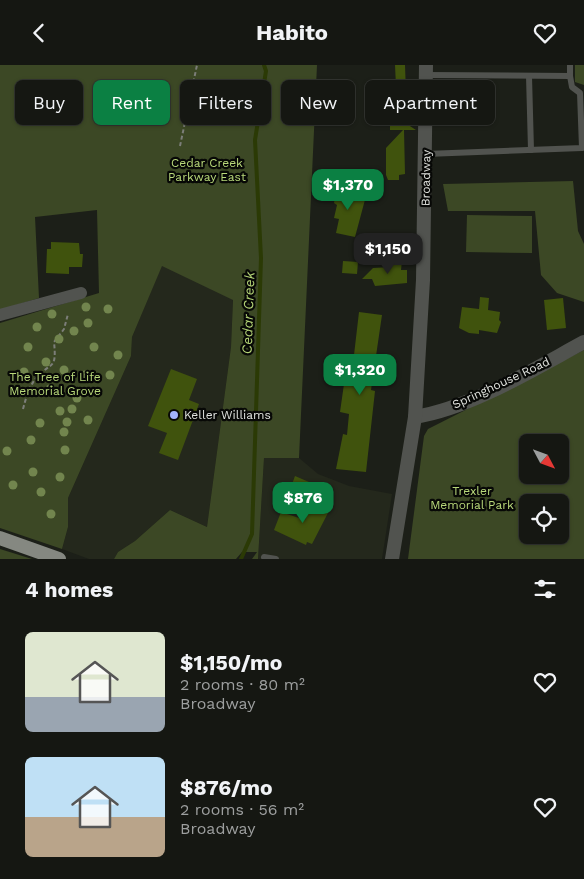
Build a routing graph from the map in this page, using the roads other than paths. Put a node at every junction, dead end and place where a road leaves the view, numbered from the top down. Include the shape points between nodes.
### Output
1 (570, 65) edge
2 (426, 70) edge
3 (529, 76) junction
4 (570, 76) junction
5 (582, 93) edge
6 (531, 150) junction
7 (426, 154) junction
8 (81, 293) dead end
9 (0, 315) edge
10 (584, 342) edge
11 (415, 417) junction
12 (0, 539) edge
13 (264, 557) dead end
14 (59, 559) edge
15 (276, 559) edge
16 (392, 559) edge

1 - 4 lane
2 - 3 lane via 454,75
2 - 7 street, Broadway
3 - 4 lane
3 - 6 lane
4 - 5 lane via 572,87
5 - 6 lane via 582,148
6 - 7 lane
7 - 11 street, Broadway
8 - 9 street
10 - 11 street, Springhouse Road via 470,400
11 - 16 street, Broadway
12 - 14 main road
13 - 15 lane

